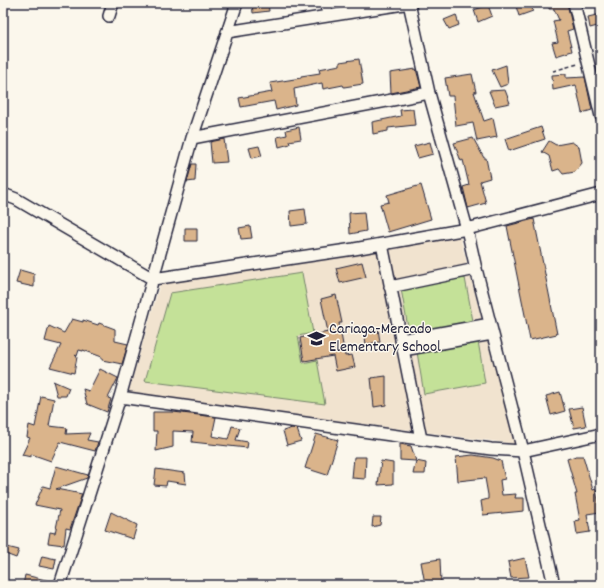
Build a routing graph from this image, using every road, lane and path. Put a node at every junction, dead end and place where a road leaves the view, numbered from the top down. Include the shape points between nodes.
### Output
1 (113, 3) edge
2 (237, 3) edge
3 (326, 3) edge
4 (410, 3) edge
5 (574, 3) edge
6 (109, 16) dead end
7 (328, 16) junction
8 (227, 32) junction
9 (429, 93) junction
10 (601, 116) edge
11 (192, 138) junction
12 (3, 194) edge
13 (601, 194) edge
14 (467, 230) junction
15 (382, 244) junction
16 (476, 269) junction
17 (153, 279) junction
18 (390, 286) junction
19 (491, 329) junction
20 (402, 345) junction
21 (120, 397) junction
22 (601, 434) edge
23 (421, 439) junction
24 (522, 451) junction
25 (60, 585) edge
26 (554, 585) edge

1 - 6 street
2 - 8 street
3 - 7 street
4 - 7 street
4 - 9 street
5 - 10 street
7 - 8 street
8 - 11 street
9 - 11 street
9 - 14 street
11 - 17 street
12 - 17 street via 16,199
13 - 14 street
14 - 15 street
14 - 16 street
15 - 17 street
15 - 18 street
16 - 18 street
16 - 19 street
17 - 21 street
18 - 20 street
19 - 20 street
19 - 24 street
20 - 23 street
21 - 23 street
21 - 25 street
22 - 24 street
23 - 24 street
24 - 26 street

